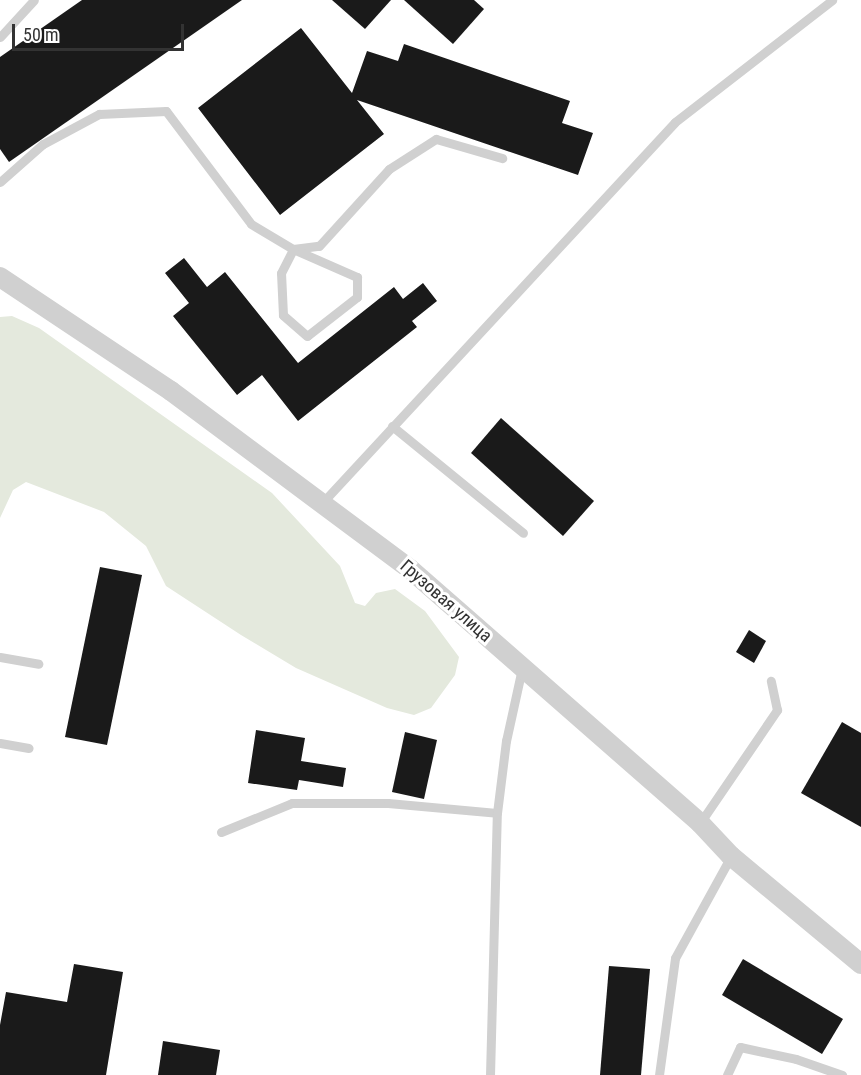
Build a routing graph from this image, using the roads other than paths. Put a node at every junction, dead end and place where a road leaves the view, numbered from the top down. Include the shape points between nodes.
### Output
1 (34, 0) edge
2 (832, 0) edge
3 (0, 37) edge
4 (502, 158) dead end
5 (0, 182) edge
6 (293, 249) junction
7 (0, 277) edge
8 (392, 426) junction
9 (322, 503) junction
10 (523, 533) dead end
11 (0, 657) edge
12 (38, 664) dead end
13 (522, 668) junction
14 (771, 681) dead end
15 (0, 743) edge
16 (29, 748) dead end
17 (497, 813) junction
18 (700, 823) junction
19 (221, 831) dead end
20 (730, 856) junction
21 (861, 964) edge
22 (490, 1075) edge
23 (659, 1075) edge
24 (727, 1075) edge
25 (842, 1075) edge

1 - 3 lane
2 - 8 lane via 675,122
4 - 6 lane via 436,139 389,169 319,246
5 - 6 lane via 43,144 99,114 166,111 252,224
6 - 6 lane via 357,277 357,297 307,336 282,315 281,273
7 - 9 street, Грузовая улица via 171,391
8 - 9 lane
8 - 10 lane
9 - 13 street, Грузовая улица via 410,569
11 - 12 lane
13 - 17 lane via 506,741
13 - 18 street, Грузовая улица
14 - 18 lane via 777,710
15 - 16 lane
17 - 19 lane via 388,802 292,803
17 - 22 lane
18 - 20 street, Грузовая улица
20 - 21 street, Грузовая улица
20 - 23 lane via 675,958
24 - 25 lane via 740,1047 796,1059

